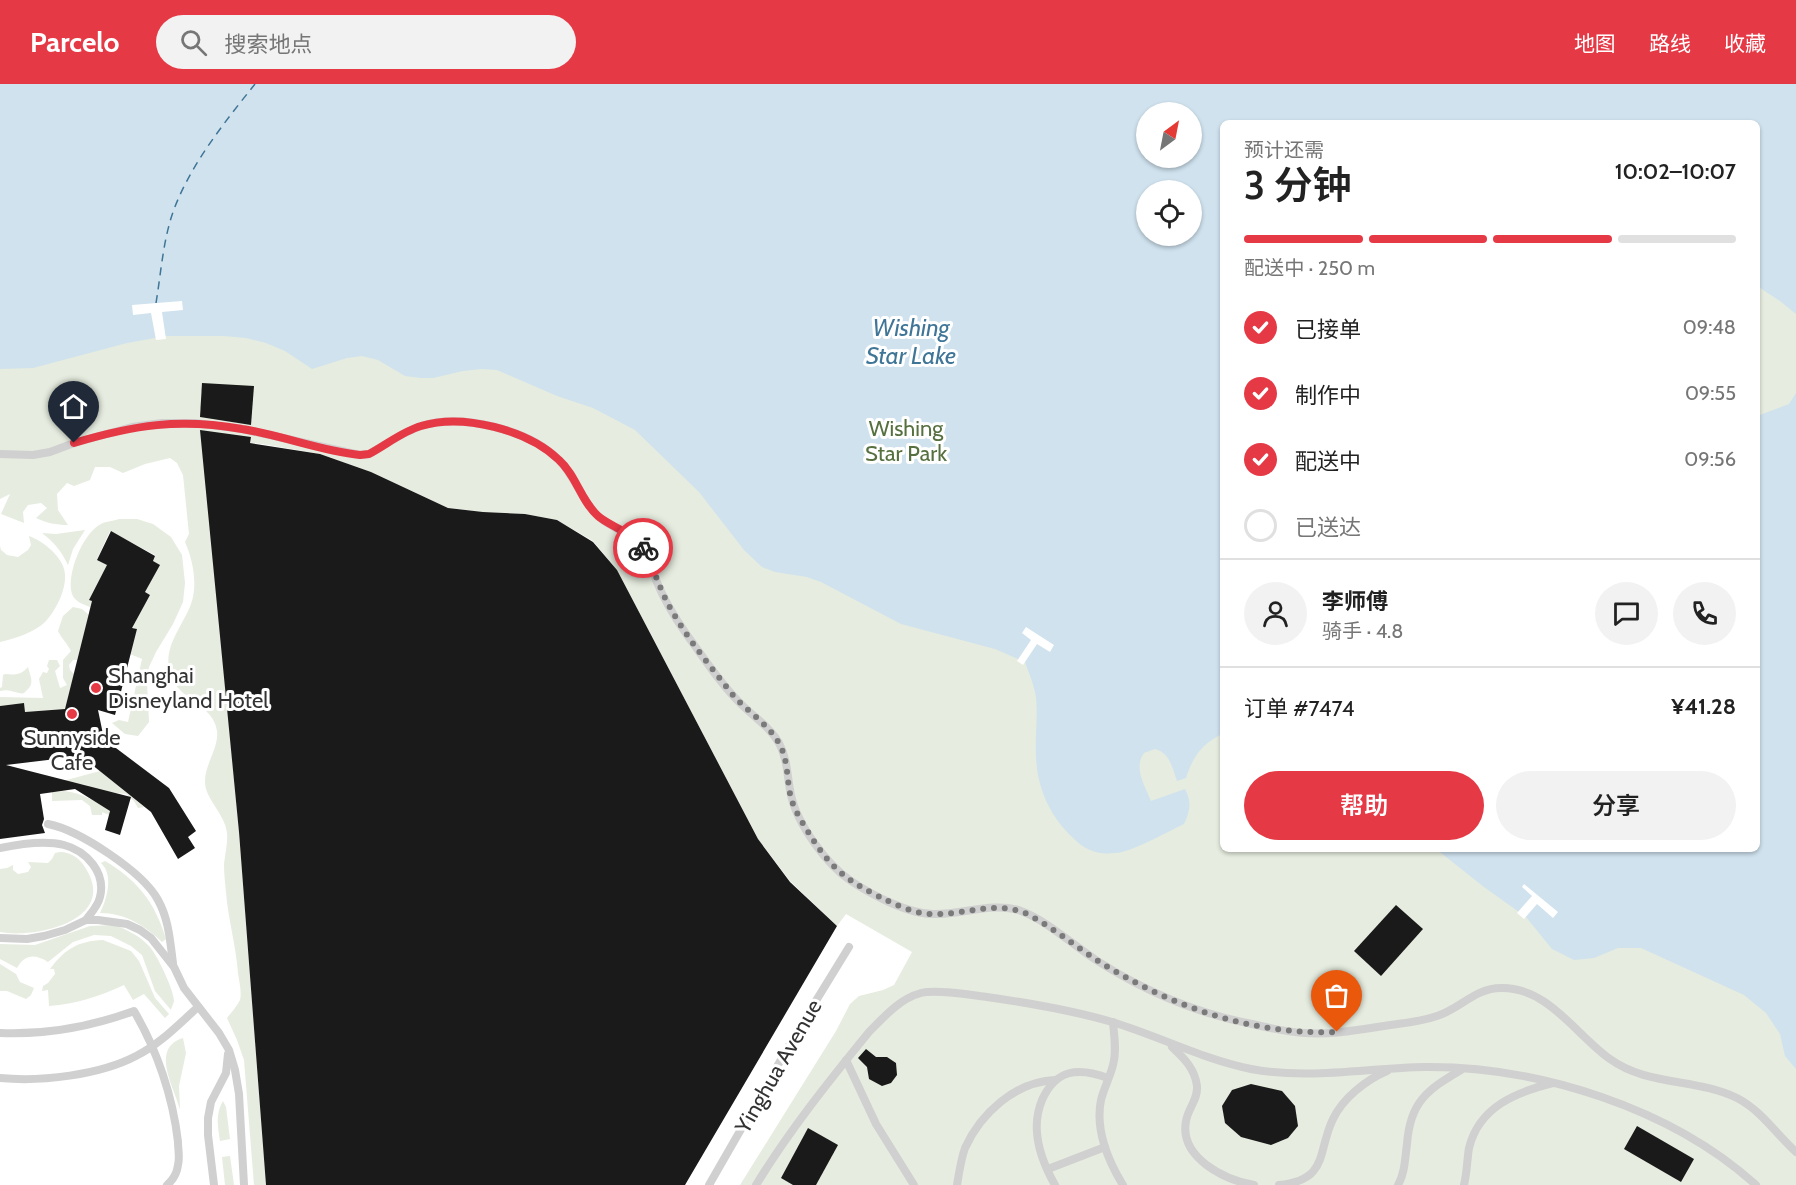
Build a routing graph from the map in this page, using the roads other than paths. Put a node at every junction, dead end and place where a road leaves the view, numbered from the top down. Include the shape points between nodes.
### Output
1 (0, 454) edge
2 (48, 824) dead end
3 (90, 842) junction
4 (54, 843) junction
5 (0, 848) edge
6 (86, 920) junction
7 (0, 938) edge
8 (849, 948) dead end
9 (174, 967) junction
10 (198, 1007) junction
11 (1113, 1022) junction
12 (0, 1033) edge
13 (1168, 1043) junction
14 (152, 1046) junction
15 (229, 1050) junction
16 (846, 1060) junction
17 (1394, 1068) junction
18 (1463, 1069) junction
19 (0, 1078) edge
20 (1108, 1078) junction
21 (1055, 1080) junction
22 (1554, 1083) junction
23 (1105, 1147) junction
24 (1796, 1152) edge
25 (1048, 1169) junction
26 (167, 1185) edge
27 (214, 1185) edge
28 (244, 1185) edge
29 (709, 1185) edge
30 (756, 1185) edge
31 (914, 1185) edge
32 (957, 1185) edge
33 (1055, 1185) edge
34 (1124, 1185) edge
35 (1254, 1185) edge
36 (1279, 1185) edge
37 (1398, 1185) edge
38 (1464, 1185) edge
39 (1756, 1185) edge

1 - 24 lane via 33,455 132,427 162,423 242,429 360,455 434,423 466,422 501,428 550,452 598,516 643,548 666,601 684,630 730,692 778,741 797,814 820,852 851,881 920,913 991,908 1024,912 1107,967 1161,996 1203,1012 1279,1029 1337,1032 1424,1020 1449,1012 1486,990 1521,990 1553,1008 1623,1068 1737,1098 1766,1119
2 - 3 lane
3 - 4 lane
3 - 9 lane via 130,869 157,897 167,924
4 - 5 lane
4 - 6 lane via 86,856 98,872 100,898
6 - 7 lane via 44,936
6 - 9 lane via 115,921 140,930
8 - 29 lane, Yinghua Avenue
9 - 10 lane
10 - 14 lane
10 - 15 lane
11 - 13 lane
11 - 16 lane via 1048,1006 982,996 922,993 891,1009
11 - 20 lane via 1116,1050
12 - 14 lane via 57,1031 134,1011
13 - 17 lane via 1240,1066 1292,1074
13 - 35 lane via 1187,1060 1197,1083 1186,1121 1189,1144 1213,1170
14 - 19 lane via 119,1064 79,1074
14 - 26 lane via 177,1133 178,1165
15 - 27 lane via 226,1072 208,1118
15 - 28 lane via 239,1094
16 - 30 lane
16 - 31 lane via 876,1124
17 - 18 lane
17 - 36 lane via 1363,1085 1339,1110 1314,1170 1301,1180
18 - 22 lane
18 - 37 lane via 1438,1083 1418,1104 1408,1126 1405,1162
20 - 21 lane via 1082,1072
20 - 23 lane via 1100,1103
21 - 25 lane via 1037,1116 1040,1149
21 - 32 lane via 1043,1080 1001,1100 983,1119 964,1150
22 - 38 lane via 1510,1097 1482,1120 1470,1148
22 - 39 lane via 1605,1098 1664,1123 1709,1149
23 - 25 lane
23 - 34 lane
25 - 33 lane

